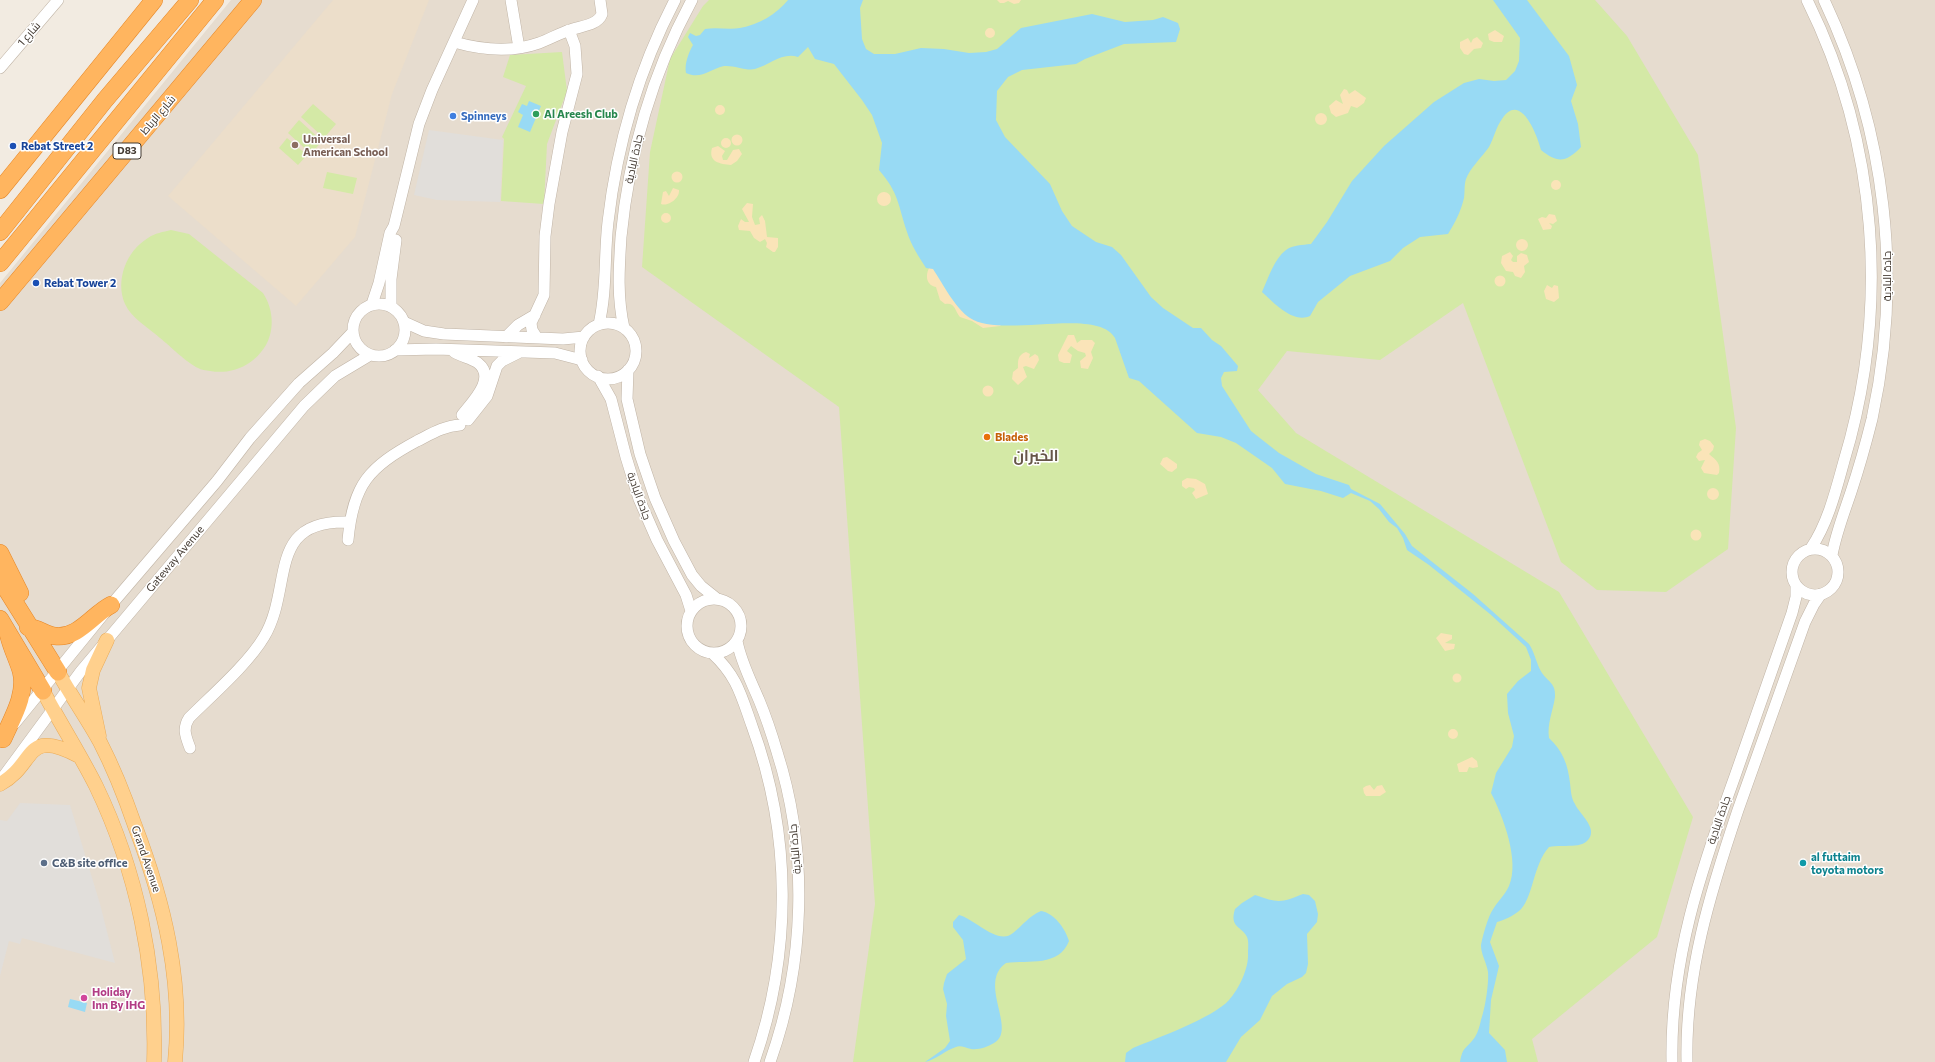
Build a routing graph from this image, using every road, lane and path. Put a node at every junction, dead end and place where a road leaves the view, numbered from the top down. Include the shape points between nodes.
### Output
1 (58, 0) edge
2 (154, 0) edge
3 (174, 0) edge
4 (190, 0) edge
5 (215, 0) edge
6 (222, 0) edge
7 (253, 0) edge
8 (265, 0) edge
9 (473, 0) edge
10 (512, 0) edge
11 (600, 0) edge
12 (675, 0) edge
13 (692, 0) edge
14 (1807, 0) edge
15 (1824, 0) edge
16 (569, 30) junction
17 (556, 36) junction
18 (456, 39) junction
19 (519, 48) junction
20 (174, 51) junction
21 (576, 56) junction
22 (204, 59) junction
23 (0, 68) edge
24 (105, 100) junction
25 (0, 190) edge
26 (394, 226) junction
27 (0, 232) edge
28 (0, 262) edge
29 (0, 302) edge
30 (372, 304) junction
31 (391, 306) junction
32 (535, 315) junction
33 (404, 322) junction
34 (599, 324) junction
35 (624, 328) junction
36 (352, 332) junction
37 (506, 337) junction
38 (584, 337) junction
39 (537, 338) junction
40 (395, 350) junction
41 (450, 350) junction
42 (519, 352) junction
43 (370, 355) junction
44 (582, 360) junction
45 (628, 370) junction
46 (598, 376) junction
47 (462, 419) junction
48 (349, 522) junction
49 (348, 540) dead end
50 (1811, 548) junction
51 (0, 553) edge
52 (1832, 555) junction
53 (0, 579) edge
54 (1796, 586) junction
55 (1822, 594) junction
56 (716, 598) junction
57 (111, 605) junction
58 (691, 611) junction
59 (27, 625) junction
60 (4, 626) edge
61 (107, 640) junction
62 (737, 641) junction
63 (712, 653) junction
64 (58, 672) junction
65 (67, 688) junction
66 (42, 691) junction
67 (52, 708) junction
68 (1, 741) edge
69 (99, 741) junction
70 (190, 748) dead end
71 (80, 756) junction
72 (0, 781) edge
73 (0, 784) edge
74 (781, 852) junction
75 (798, 891) junction
76 (154, 1062) edge
77 (175, 1062) edge
78 (754, 1062) edge
79 (770, 1062) edge
80 (1672, 1062) edge
81 (1687, 1062) edge

1 - 23 street, شارع 1
2 - 25 highway
3 - 24 highway
4 - 24 highway
5 - 20 highway, D83
6 - 20 highway
7 - 22 highway, شارع الرباط / D83
8 - 22 highway
9 - 18 street
10 - 19 street
11 - 16 street via 602,10 599,19
12 - 34 street, جادة البادية via 644,68 622,138 607,224 604,302
13 - 35 street, جادة البادية via 655,82 632,160 619,260 618,296
14 - 50 street, جادة البادية via 1839,75 1856,133 1866,192 1872,252 1868,347 1857,416 1827,515
15 - 52 street, جادة البادية via 1847,53 1867,117 1881,184 1887,251 1886,319 1879,381 1863,455
16 - 17 street
16 - 21 street via 575,42
17 - 19 street via 538,44
17 - 21 street via 568,45
18 - 19 street via 483,48
18 - 26 street via 432,90 420,124
20 - 28 highway, D83
21 - 32 street via 576,74 562,132 546,225 544,295
22 - 29 highway, شارع الرباط / D83
24 - 27 highway
26 - 30 street
26 - 31 street via 396,236
30 - 31 street
30 - 36 street via 355,318
31 - 33 street
32 - 37 street via 518,325
32 - 39 street via 531,326
33 - 37 street via 434,334
33 - 40 street via 404,334 400,346
34 - 35 street via 608,323
34 - 38 street
35 - 45 street via 635,346 635,358
36 - 43 street via 358,346
36 - 57 street, Gateway Avenue via 338,349 294,388
37 - 39 street
38 - 39 street
38 - 44 street via 581,348
40 - 41 street
40 - 43 street via 383,356
41 - 42 street
41 - 47 street via 480,365 484,372 483,385
42 - 44 street via 555,354
42 - 47 street via 497,366 487,396
43 - 61 street, Gateway Avenue via 335,376 311,398
44 - 46 street via 588,370
45 - 46 street via 611,378
45 - 56 street, جادة البادية via 627,399 640,454 655,498 692,575
46 - 58 street, جادة البادية via 611,399 640,499 657,540 686,595
47 - 48 street via 445,424 392,454 374,469 358,492
48 - 49 street
48 - 70 street via 316,525 293,543 287,556 277,607 267,632 255,651 189,718 185,725 185,733
50 - 52 street via 1822,549
50 - 54 street via 1802,552 1793,564 1792,574
51 - 59 highway via 27,607
52 - 55 street via 1838,569 1837,580 1830,590
53 - 59 highway
54 - 55 street via 1808,594
54 - 80 street, جادة البادية via 1792,613 1692,903 1677,981 1672,1026
55 - 81 street, جادة البادية via 1805,622 1748,780 1710,897 1699,940 1692,984
56 - 58 street via 700,602
56 - 62 street via 731,604 739,615 741,628
57 - 59 highway via 77,631 64,636 53,636
57 - 64 street, Gateway Avenue
58 - 63 street via 687,623 689,637 700,650
59 - 64 highway
60 - 66 highway
60 - 68 highway via 21,670 22,687 20,700
61 - 65 street, Gateway Avenue
61 - 69 main road via 93,670 89,688
62 - 63 street via 723,652
62 - 75 street, جادة البادية via 742,660 772,734 783,773 795,833
63 - 74 street, جادة البادية via 727,668 734,680 758,741 772,796
64 - 65 main road, Grand Avenue
64 - 66 street, Gateway Avenue
65 - 67 street, Gateway Avenue
65 - 69 main road, Grand Avenue
66 - 67 main road, Grand Avenue
66 - 68 street, Gateway Avenue
67 - 71 main road, Grand Avenue
67 - 72 street, Gateway Avenue
69 - 77 main road, Grand Avenue via 126,800 163,911 176,992 178,1022
71 - 73 main road via 56,745 42,746 30,754 12,776
71 - 76 main road, Grand Avenue via 96,787 122,852 139,912 146,944 152,1000
74 - 75 street via 788,865 790,885
74 - 78 street, جادة البادية via 783,900 780,949 773,996
75 - 79 street, جادة البادية via 797,937 792,981

